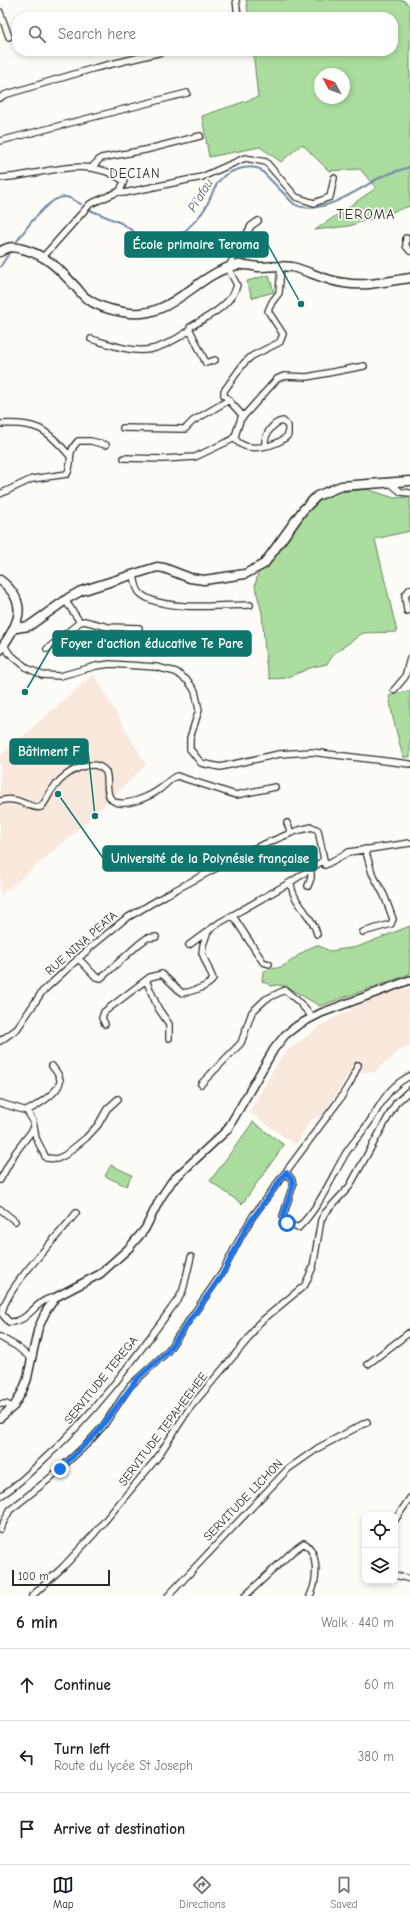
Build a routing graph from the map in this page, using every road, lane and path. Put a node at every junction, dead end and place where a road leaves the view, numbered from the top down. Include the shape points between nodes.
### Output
1 (236, 0) edge
2 (0, 12) edge
3 (237, 12) edge
4 (9, 37) dead end
5 (145, 56) edge
6 (187, 93) dead end
7 (0, 98) edge
8 (200, 136) dead end
9 (0, 141) edge
10 (91, 168) junction
11 (0, 178) edge
12 (334, 178) dead end
13 (120, 191) junction
14 (258, 221) dead end
15 (406, 238) dead end
16 (410, 250) edge
17 (0, 252) edge
18 (43, 257) junction
19 (281, 266) junction
20 (228, 268) junction
21 (410, 278) edge
22 (190, 330) junction
23 (91, 339) dead end
24 (215, 360) dead end
25 (364, 366) dead end
26 (229, 400) junction
27 (242, 418) junction
28 (0, 424) edge
29 (123, 428) dead end
30 (235, 436) junction
31 (106, 445) dead end
32 (265, 445) junction
33 (69, 455) junction
34 (124, 458) dead end
35 (410, 481) edge
36 (390, 483) junction
37 (410, 492) edge
38 (0, 494) edge
39 (134, 574) junction
40 (0, 580) edge
41 (410, 589) edge
42 (65, 600) junction
43 (250, 605) dead end
44 (407, 611) dead end
45 (80, 622) junction
46 (16, 628) junction
47 (139, 628) dead end
48 (2, 647) edge
49 (47, 649) dead end
50 (410, 658) edge
51 (394, 690) dead end
52 (410, 764) edge
53 (275, 787) dead end
54 (0, 800) edge
55 (287, 823) dead end
56 (291, 833) junction
57 (410, 843) edge
58 (404, 844) junction
59 (410, 847) edge
60 (365, 849) junction
61 (324, 860) junction
62 (311, 870) junction
63 (291, 882) junction
64 (308, 886) dead end
65 (233, 916) junction
66 (208, 931) junction
67 (363, 932) dead end
68 (317, 934) dead end
69 (156, 938) dead end
70 (189, 945) dead end
71 (78, 958) junction
72 (269, 964) dead end
73 (146, 980) junction
74 (410, 980) edge
75 (312, 1017) junction
76 (105, 1024) dead end
77 (168, 1038) dead end
78 (0, 1041) edge
79 (358, 1065) dead end
80 (52, 1066) dead end
81 (410, 1076) edge
82 (201, 1084) dead end
83 (410, 1090) edge
84 (118, 1099) dead end
85 (0, 1103) edge
86 (27, 1111) junction
87 (34, 1128) junction
88 (286, 1172) junction
89 (0, 1180) edge
90 (0, 1209) edge
91 (76, 1213) dead end
92 (15, 1221) dead end
93 (191, 1257) dead end
94 (56, 1297) junction
95 (410, 1332) edge
96 (0, 1337) edge
97 (32, 1359) junction
98 (368, 1364) dead end
99 (0, 1404) edge
100 (12, 1407) junction
101 (0, 1418) edge
102 (367, 1422) dead end
103 (0, 1496) edge
104 (410, 1498) edge
105 (398, 1516) edge
106 (0, 1529) edge
107 (398, 1576) edge
108 (410, 1580) edge
109 (32, 1596) edge
110 (168, 1596) edge
111 (245, 1596) edge
112 (310, 1596) edge

1 - 3 street
2 - 4 street
5 - 7 street via 95,68
6 - 9 street
8 - 10 street via 101,158
10 - 11 street via 60,168
10 - 13 street via 98,168 124,180
12 - 13 street via 330,197 314,203 296,197 266,162 245,158 202,178 124,193
13 - 18 street via 90,204
14 - 20 street via 251,226
15 - 16 street via 406,246
17 - 18 main road via 13,247
18 - 20 main road via 52,262 86,298 99,306 142,314 174,302 204,278
19 - 20 main road via 239,265
19 - 21 main road via 342,283 366,285
19 - 26 street via 280,293 268,311 282,338 280,342 252,356 244,363 224,391
20 - 22 street via 237,285 234,295 213,313 190,327
22 - 23 street via 162,347 150,350 127,350
22 - 24 street via 206,363
25 - 27 street via 307,377 284,376 277,379
26 - 27 street via 240,410
26 - 29 street via 193,421 185,429
27 - 30 street
28 - 33 street via 29,424 39,428 53,437
30 - 32 street via 244,447
30 - 34 street via 195,457
31 - 33 street via 78,441
32 - 32 street via 285,438 289,430 286,423 279,422 275,425 266,437
33 - 38 street via 67,474 32,479
35 - 36 main road
36 - 37 street via 401,492
36 - 39 main road via 341,486 317,496 303,510 268,560 256,570 245,574 204,580 157,567
39 - 42 main road via 81,591
39 - 43 street via 140,594 168,605
40 - 46 main road via 10,588 17,602 19,617
41 - 44 street via 404,595
42 - 45 street
42 - 46 main road via 29,626
45 - 47 street via 108,627
45 - 49 street
46 - 48 main road
48 - 52 street via 27,668 42,675 60,676 110,664 156,667 176,672 188,681 195,691 199,710 190,738 190,749 201,763 220,767 279,754 311,752
50 - 51 street via 405,677
53 - 54 street via 236,795 177,776 145,798 118,803 111,798 106,772 96,765 90,765 64,777 54,786 41,807 34,808 17,800
55 - 56 street
56 - 61 street, RUE NINA PEATA via 316,827
56 - 71 street, RUE NINA PEATA via 250,850 166,895 126,919
57 - 58 street
58 - 59 street
58 - 60 street
60 - 61 street via 349,852 325,865
60 - 67 street via 372,872 393,919 391,924
61 - 62 street
62 - 63 street
62 - 64 street
63 - 65 street
63 - 68 street via 293,892
65 - 66 street
65 - 72 street via 263,962
66 - 70 street
66 - 73 street via 202,953 213,979 210,983 182,993 162,974
69 - 71 street via 147,938 101,978 96,977
71 - 78 street, RUE NINA PEATA via 42,992 17,1029
73 - 76 street via 104,1012 102,1018
73 - 77 street via 158,1008 169,1024
74 - 75 street
75 - 82 street via 285,990 274,993 252,1012 241,1043
75 - 94 street via 286,1035 274,1049 227,1130 172,1181 145,1228 128,1249 100,1274
79 - 88 street via 340,1099
80 - 86 street via 61,1081 59,1086
81 - 88 street via 391,1088 347,1152 308,1218 298,1228 287,1223 283,1216 293,1185
83 - 109 street, SERVITUDE TEPAHEEHEE via 396,1103 349,1187 320,1220 313,1267 305,1285 258,1324 189,1409 157,1458 94,1534
84 - 87 street via 107,1109 98,1125 86,1138 58,1159 46,1158 39,1147
85 - 86 street
86 - 87 street
87 - 89 street via 15,1152
88 - 106 street via 247,1226 222,1275 167,1352 130,1386 104,1425 85,1445 49,1479 10,1510
90 - 92 street
91 - 94 street via 37,1258 6,1303 2,1314 9,1322 14,1322 27,1315 43,1300
93 - 103 street, SERVITUDE TEREGA via 179,1298 124,1371 64,1441 16,1485
94 - 97 street via 38,1329
95 - 98 street
96 - 97 street
97 - 100 street via 24,1387
99 - 100 street
100 - 101 street
102 - 110 street, SERVITUDE LICHON via 318,1448 288,1469
104 - 105 street
107 - 108 street
111 - 112 street via 304,1543 313,1552 315,1564

